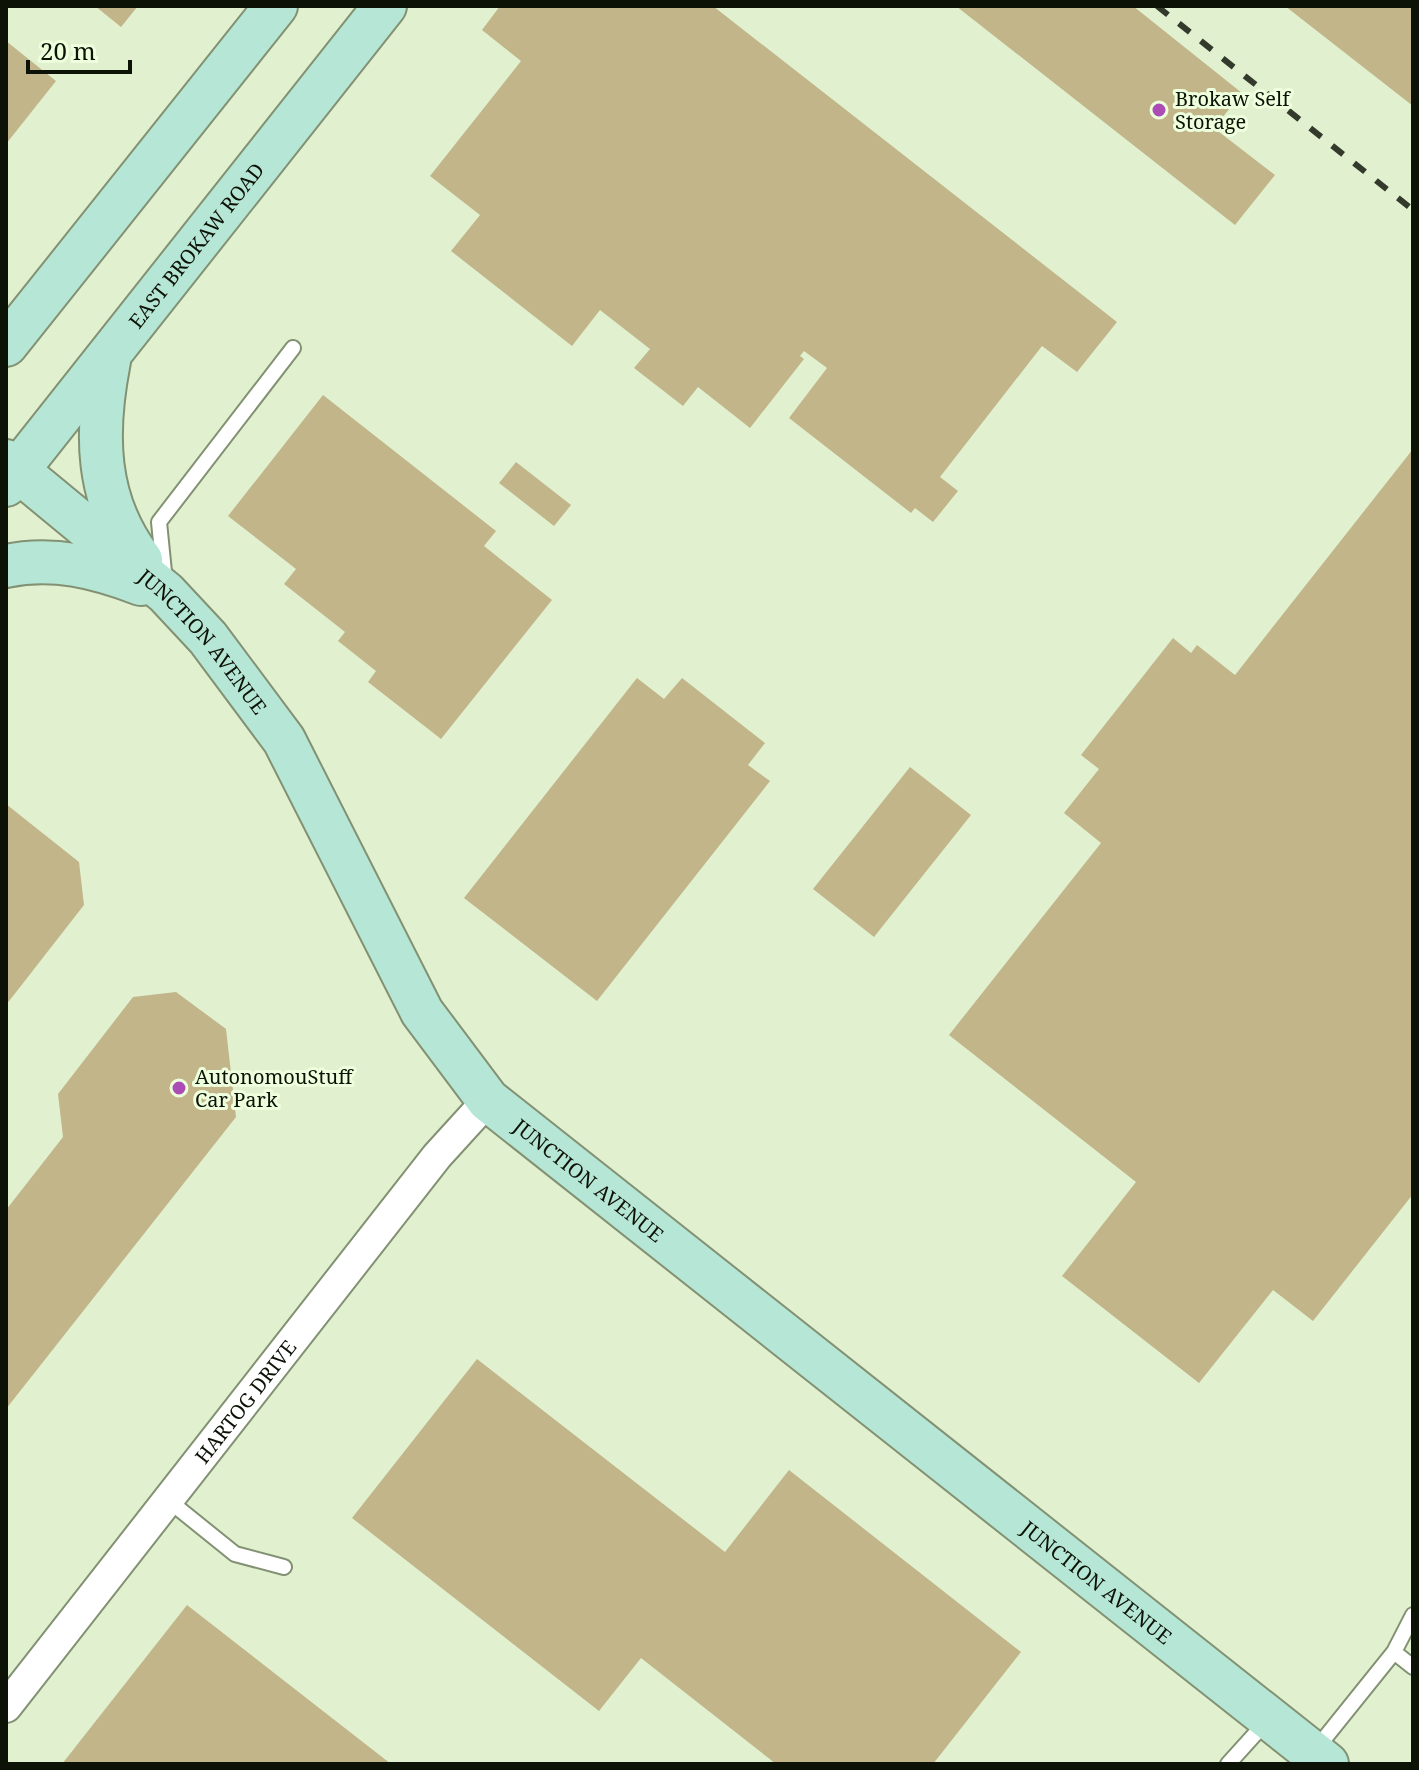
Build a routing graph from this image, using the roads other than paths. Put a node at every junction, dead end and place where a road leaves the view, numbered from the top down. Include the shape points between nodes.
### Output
1 (276, 6) edge
2 (385, 6) edge
3 (44, 297) junction
4 (6, 320) edge
5 (6, 345) edge
6 (293, 348) dead end
7 (110, 356) junction
8 (10, 473) edge
9 (6, 566) edge
10 (166, 593) junction
11 (488, 1100) junction
12 (168, 1500) junction
13 (284, 1567) dead end
14 (1413, 1615) edge
15 (1394, 1652) junction
16 (1413, 1667) edge
17 (6, 1707) edge
18 (1269, 1719) junction
19 (1320, 1758) edge
20 (1228, 1764) edge

1 - 3 street
2 - 7 street, EAST BROKAW ROAD
3 - 4 street
3 - 5 street
6 - 10 lane via 159,522
7 - 8 street, EAST BROKAW ROAD
7 - 10 street via 99,411 101,467 121,534
8 - 10 street, JUNCTION AVENUE
9 - 10 street via 32,560 94,566
10 - 11 street, JUNCTION AVENUE via 208,638 284,740 422,1012
11 - 12 street, HARTOG DRIVE via 437,1156
11 - 18 street, JUNCTION AVENUE
12 - 13 lane via 235,1554
12 - 17 street, HARTOG DRIVE
14 - 15 lane
15 - 16 lane
15 - 19 lane
18 - 19 street, JUNCTION AVENUE
18 - 20 lane

